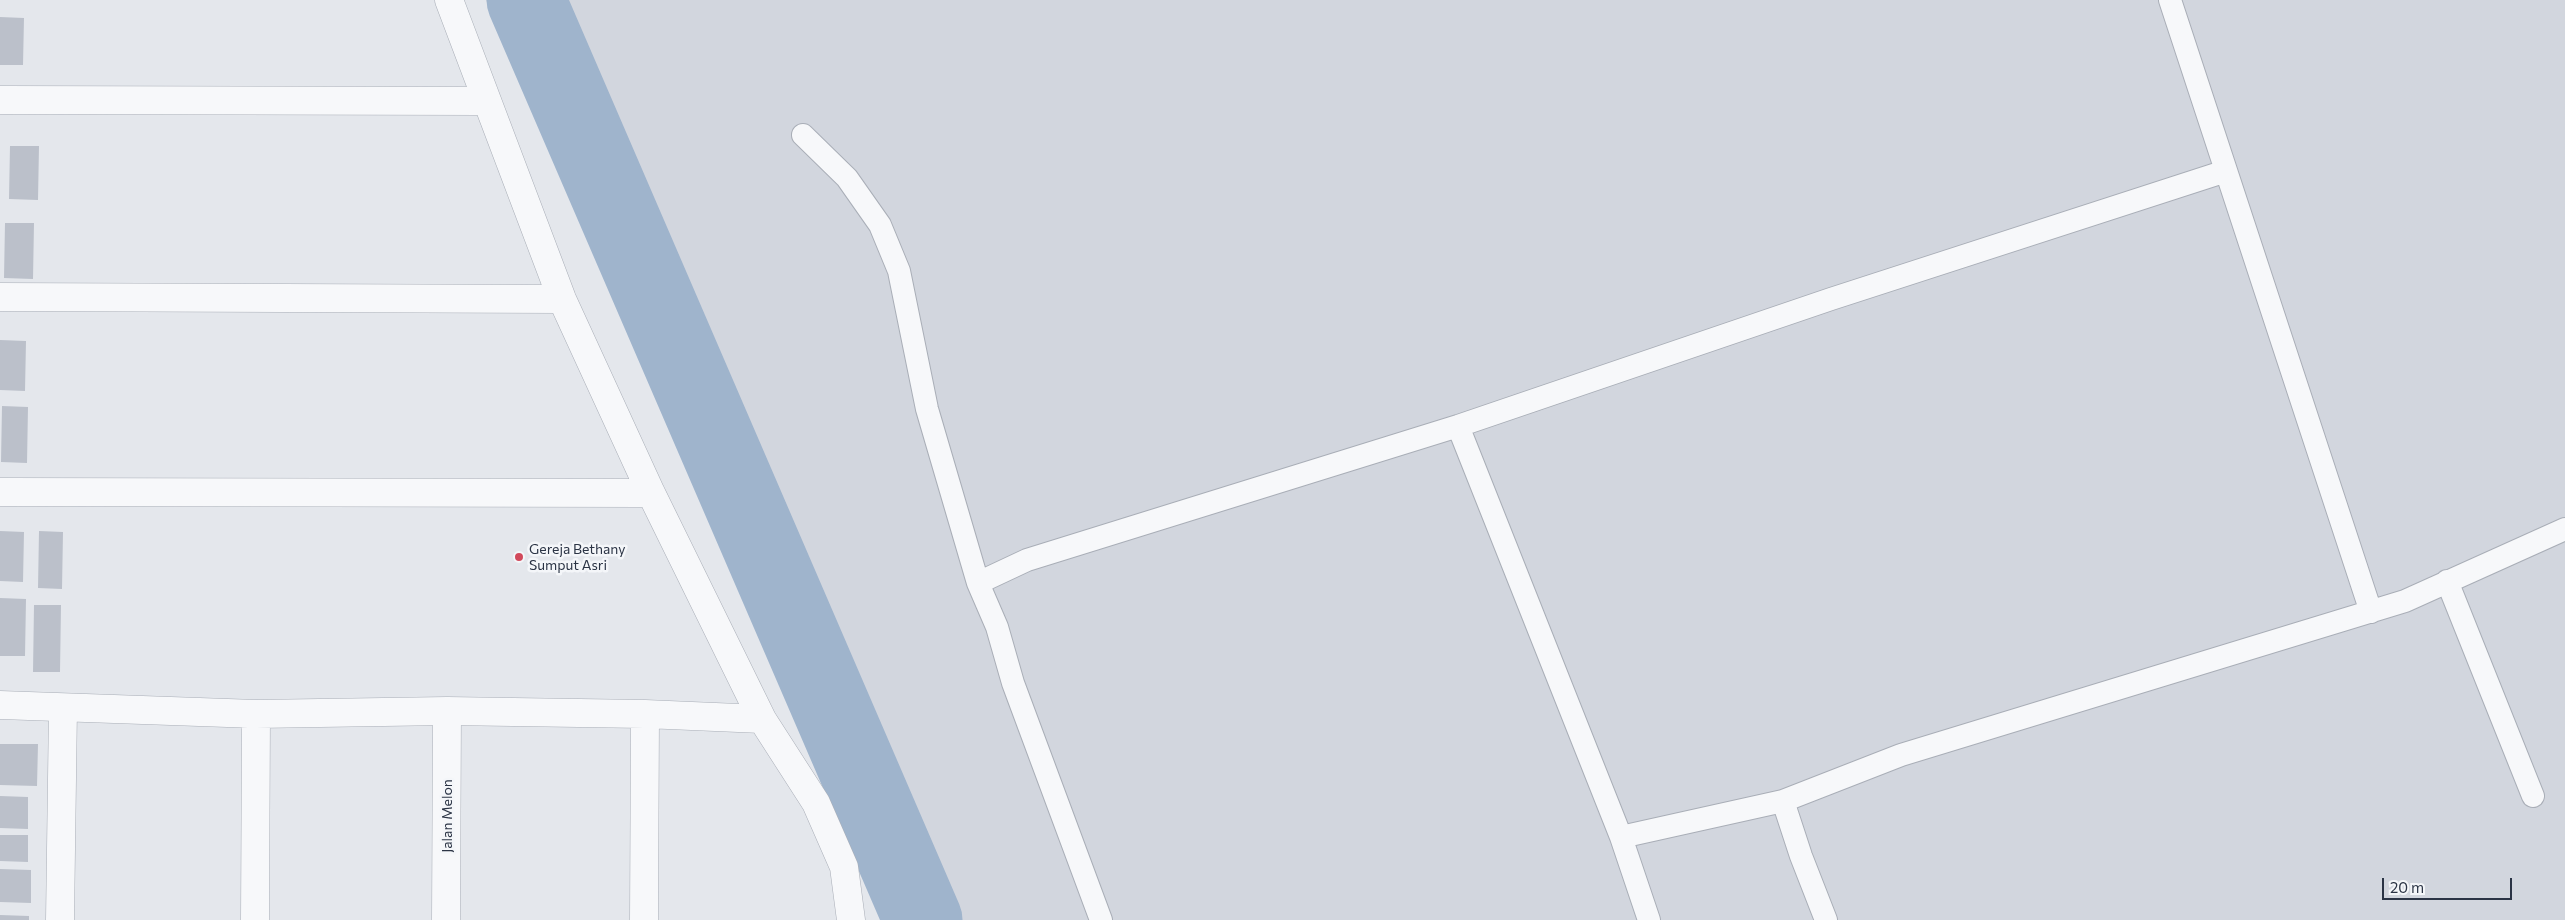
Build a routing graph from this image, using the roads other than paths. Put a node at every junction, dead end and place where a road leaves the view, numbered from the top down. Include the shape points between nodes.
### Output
1 (449, 0) edge
2 (2170, 0) edge
3 (0, 100) edge
4 (486, 101) junction
5 (803, 135) dead end
6 (2226, 171) junction
7 (0, 297) edge
8 (562, 299) junction
9 (1458, 426) junction
10 (0, 492) edge
11 (651, 493) junction
12 (2565, 529) edge
13 (2447, 581) junction
14 (978, 583) junction
15 (2371, 612) junction
16 (0, 705) edge
17 (63, 708) junction
18 (447, 712) junction
19 (256, 714) junction
20 (645, 714) junction
21 (762, 719) junction
22 (2533, 796) dead end
23 (1783, 801) junction
24 (1621, 837) junction
25 (60, 920) edge
26 (255, 920) edge
27 (446, 920) edge
28 (644, 920) edge
29 (851, 920) edge
30 (1100, 920) edge
31 (1649, 920) edge
32 (1826, 920) edge

1 - 4 street
2 - 6 lane
3 - 4 street
4 - 8 street
5 - 14 lane via 847,178 880,225 899,271 927,409
6 - 9 lane via 1831,299
6 - 15 lane
7 - 8 street
8 - 11 street
9 - 14 lane via 1027,560
9 - 24 lane
10 - 11 street
11 - 21 street
12 - 13 lane
13 - 15 lane via 2405,601
13 - 22 lane
14 - 30 lane via 997,628 1013,684
15 - 23 lane via 1901,755
16 - 17 street
17 - 19 street
17 - 25 street
18 - 19 street
18 - 20 street
18 - 27 street, Jalan Melon
19 - 26 street
20 - 21 street
20 - 28 street
21 - 29 street via 816,803 844,867
23 - 24 lane
23 - 32 lane via 1800,856
24 - 31 lane

